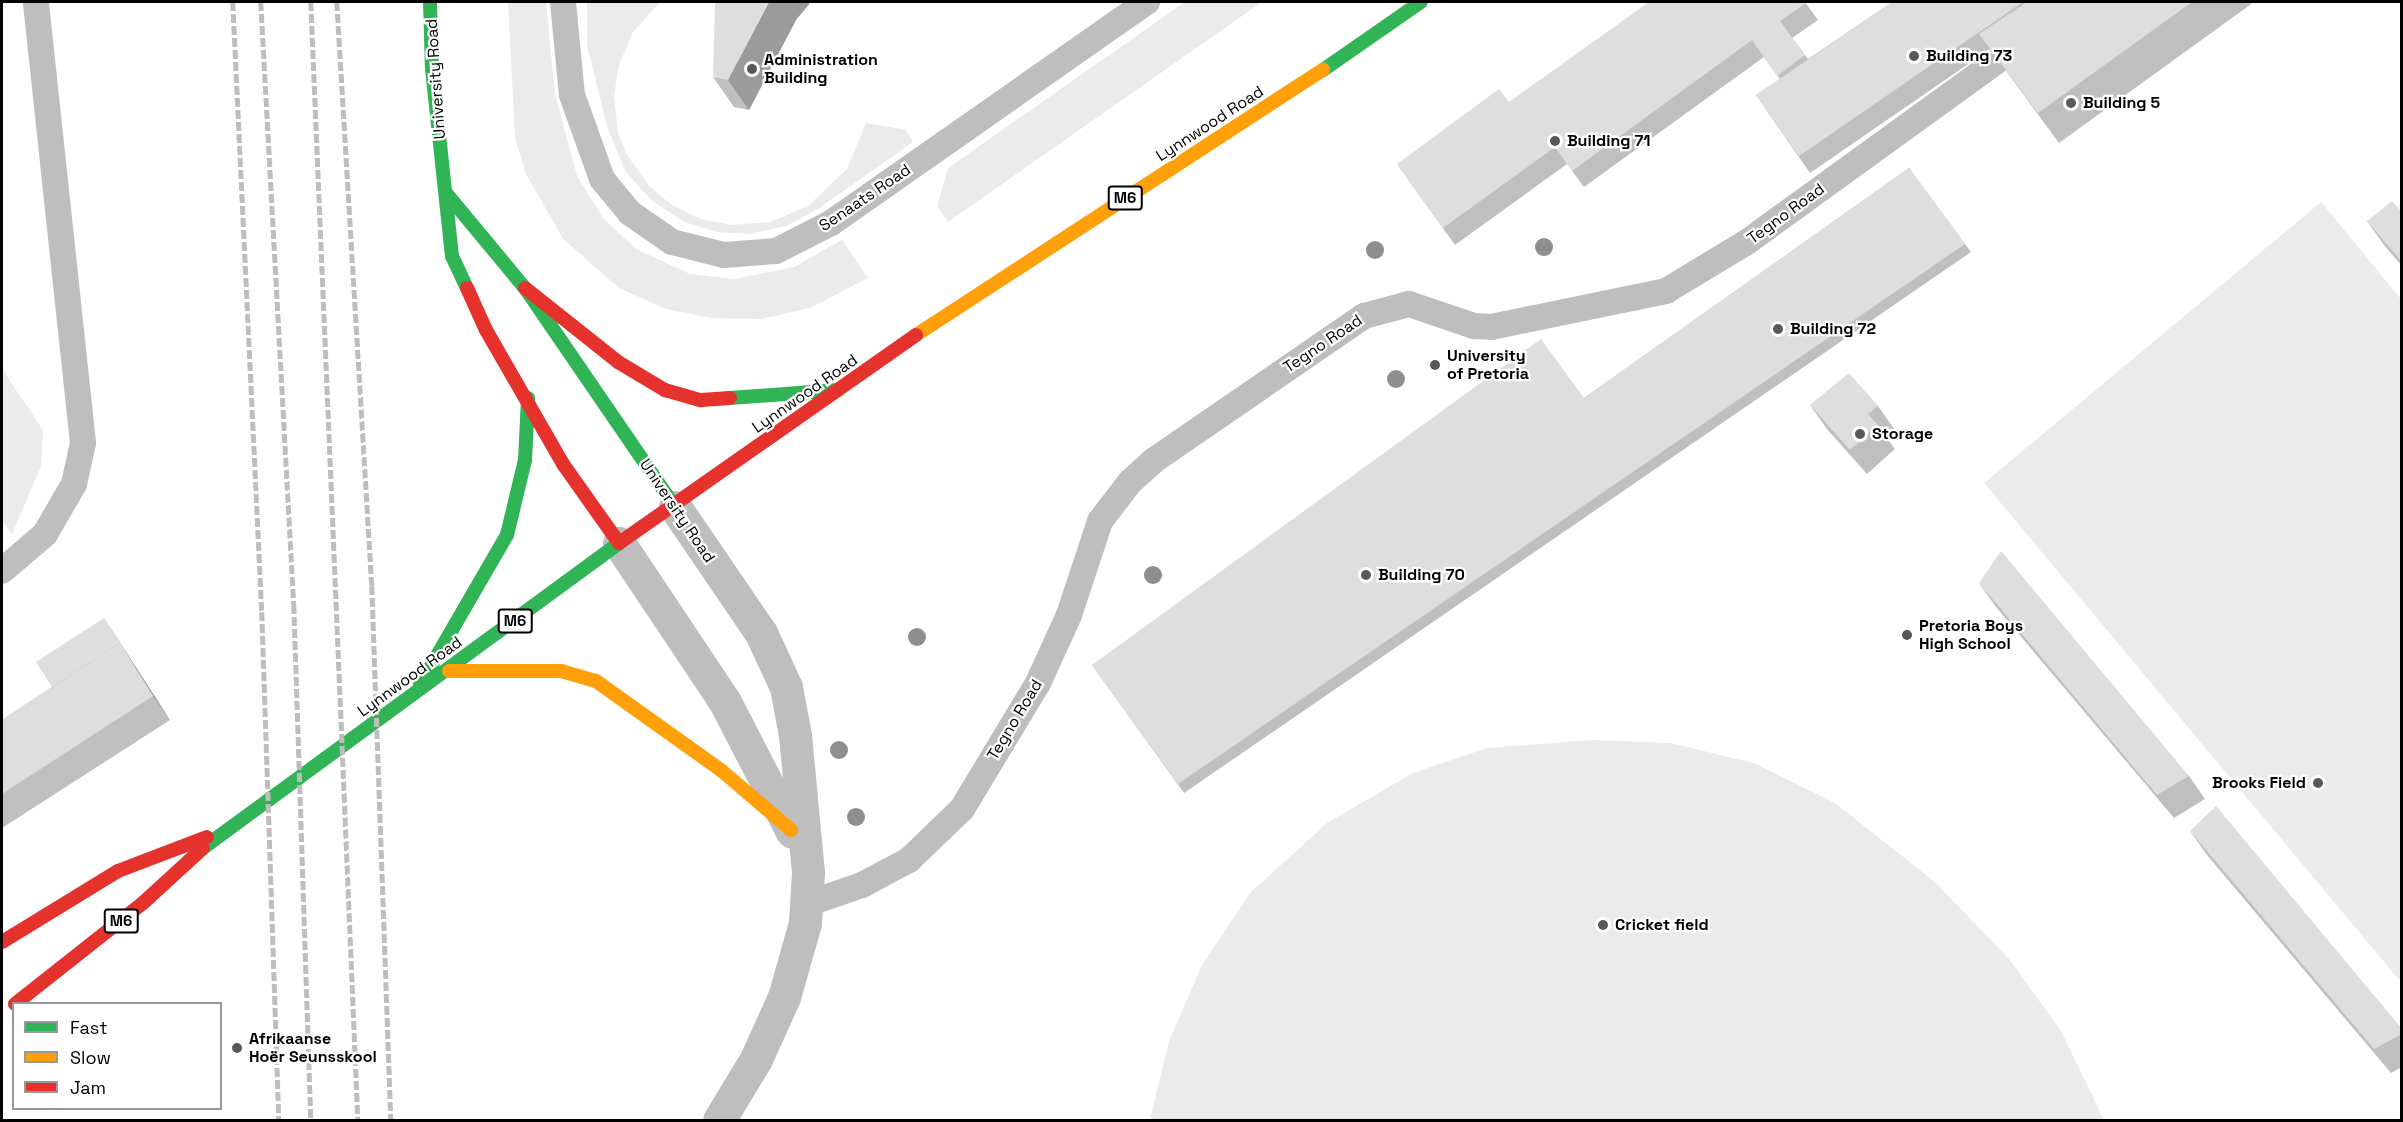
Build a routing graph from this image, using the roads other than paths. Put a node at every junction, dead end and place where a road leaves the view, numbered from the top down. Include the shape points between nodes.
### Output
1 (36, 2) edge
2 (430, 2) edge
3 (563, 2) edge
4 (1147, 2) edge
5 (1421, 2) edge
6 (2078, 2) edge
7 (446, 193) junction
8 (525, 288) junction
9 (838, 390) junction
10 (528, 398) junction
11 (675, 507) junction
12 (619, 543) junction
13 (2, 571) edge
14 (448, 671) junction
15 (411, 699) junction
16 (791, 830) junction
17 (221, 831) junction
18 (808, 872) junction
19 (807, 904) junction
20 (2, 942) edge
21 (17, 1002) edge
22 (719, 1120) edge

1 - 13 lane via 84,443 74,484 45,534
2 - 7 main road, University Road via 432,69
3 - 4 lane, Senaats Road via 572,95 602,179 630,213 672,242 724,255 776,251 831,223
5 - 9 main road, Lynnwood Road / M6 via 1281,99 970,297
6 - 19 lane, Tegno Road via 1748,242 1666,291 1491,327 1474,326 1409,304 1364,316 1153,461 1130,482 1100,522 1070,615 1038,683 962,809 909,860 856,888
7 - 8 main road, University Road
7 - 10 main road, University Road via 452,256 486,330
8 - 9 main road via 618,362 664,390 701,400
8 - 11 main road, University Road
9 - 11 main road, Lynnwood Road / M6
10 - 12 main road, University Road via 563,464
10 - 15 main road via 525,460 507,535
11 - 12 main road, Lynnwood Road / M6
11 - 18 street, University Road via 761,633 786,687 795,735
12 - 14 main road, Lynnwood Road / M6
12 - 16 street, University Road via 725,702
14 - 15 main road, Lynnwood Road / M6
14 - 16 main road via 561,671 596,681 722,771
15 - 17 main road, Lynnwood Road / M6
16 - 18 street, University Road
17 - 20 main road, Lynnwood Road / M6 via 118,871
17 - 21 main road, Lynnwood Road / M6 via 143,903
18 - 19 street, University Road
19 - 22 street, University Road via 784,997 756,1059

